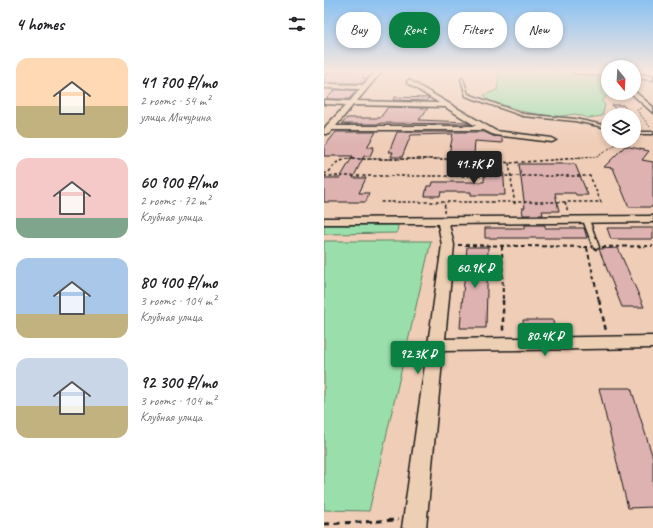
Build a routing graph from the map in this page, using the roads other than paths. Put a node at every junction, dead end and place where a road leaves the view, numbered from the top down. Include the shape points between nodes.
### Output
1 (357, 96) edge
2 (430, 96) edge
3 (469, 96) edge
4 (641, 99) edge
5 (324, 102) edge
6 (351, 102) junction
7 (447, 106) junction
8 (653, 111) edge
9 (324, 121) edge
10 (335, 121) junction
11 (601, 126) edge
12 (484, 128) junction
13 (327, 132) edge
14 (653, 132) edge
15 (641, 133) edge
16 (552, 140) dead end
17 (653, 219) edge
18 (586, 220) junction
19 (443, 221) junction
20 (324, 222) edge
21 (596, 247) road end
22 (653, 342) edge
23 (436, 345) junction
24 (415, 524) edge

1 - 6 street
2 - 7 street
3 - 11 lane via 523,115
4 - 8 street
5 - 6 street
6 - 7 street
6 - 10 street
7 - 12 street
9 - 10 street
10 - 13 street
12 - 13 street
12 - 16 street via 494,133
14 - 15 lane
17 - 18 street
18 - 19 street
18 - 21 lane
19 - 20 street
19 - 23 street via 448,245
22 - 23 street
23 - 24 street

